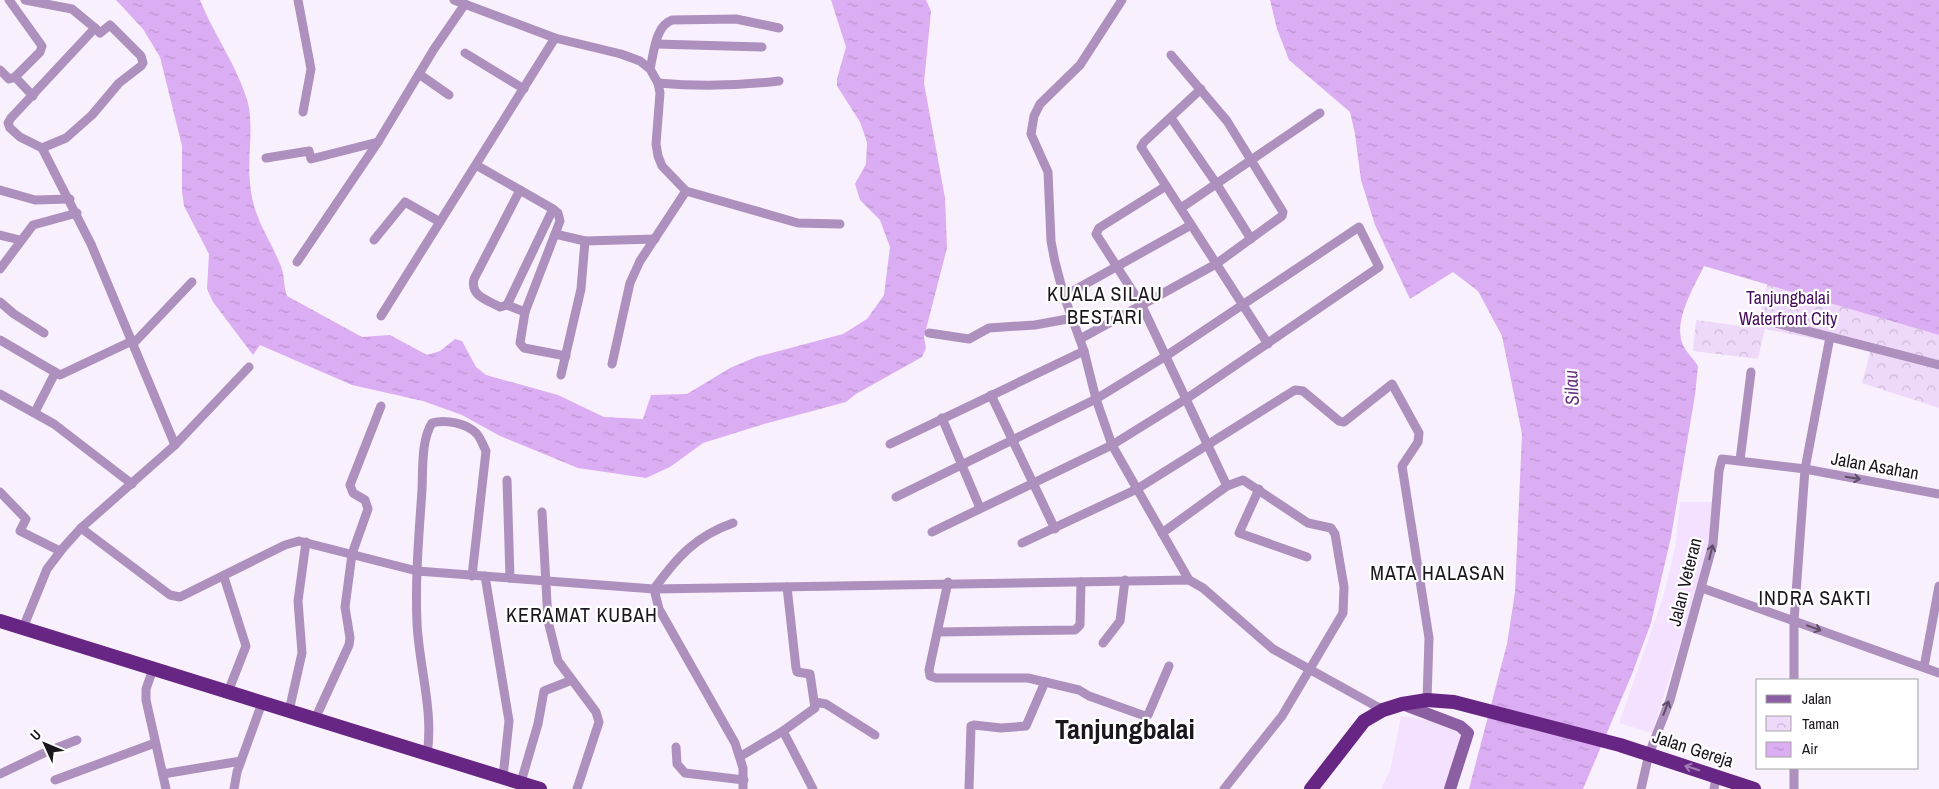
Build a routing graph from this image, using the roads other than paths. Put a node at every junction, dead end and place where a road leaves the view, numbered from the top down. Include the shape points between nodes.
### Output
1 (9, 0) edge
2 (25, 0) edge
3 (298, 0) edge
4 (454, 0) edge
5 (1118, 1) edge
6 (465, 4) junction
7 (95, 28) junction
8 (778, 28) dead end
9 (555, 38) junction
10 (656, 44) junction
11 (762, 47) dead end
12 (465, 53) dead end
13 (1171, 55) dead end
14 (650, 69) junction
15 (0, 70) edge
16 (419, 74) junction
17 (15, 77) junction
18 (779, 81) dead end
19 (658, 82) junction
20 (524, 89) junction
21 (1201, 89) junction
22 (449, 95) dead end
23 (33, 96) junction
24 (303, 112) dead end
25 (1320, 113) dead end
26 (1171, 118) junction
27 (378, 142) junction
28 (42, 148) junction
29 (266, 158) dead end
30 (1251, 158) junction
31 (476, 165) junction
32 (1216, 183) junction
33 (1166, 186) junction
34 (0, 190) edge
35 (520, 190) junction
36 (686, 191) junction
37 (70, 199) junction
38 (1181, 208) junction
39 (554, 210) junction
40 (77, 214) junction
41 (440, 222) junction
42 (840, 224) dead end
43 (1191, 226) junction
44 (555, 234) junction
45 (0, 235) edge
46 (655, 239) junction
47 (1252, 239) junction
48 (20, 240) junction
49 (374, 240) dead end
50 (585, 241) junction
51 (297, 262) dead end
52 (1216, 264) junction
53 (1117, 268) junction
54 (0, 269) edge
55 (192, 282) dead end
56 (1064, 296) junction
57 (0, 302) edge
58 (507, 305) junction
59 (1242, 305) junction
60 (1142, 306) junction
61 (525, 312) junction
62 (380, 316) dead end
63 (1749, 316) dead end
64 (1073, 318) junction
65 (44, 333) dead end
66 (929, 333) dead end
67 (1830, 337) junction
68 (1080, 339) junction
69 (0, 340) edge
70 (132, 342) junction
71 (1268, 344) junction
72 (1084, 351) junction
73 (566, 356) junction
74 (1166, 356) junction
75 (612, 364) dead end
76 (1939, 365) edge
77 (249, 367) dead end
78 (55, 372) junction
79 (1751, 372) dead end
80 (561, 376) dead end
81 (0, 394) edge
82 (991, 395) junction
83 (1096, 399) junction
84 (1186, 399) junction
85 (381, 406) dead end
86 (35, 412) junction
87 (942, 418) junction
88 (1013, 440) junction
89 (890, 444) dead end
90 (1206, 444) junction
91 (175, 445) junction
92 (1112, 445) junction
93 (1740, 460) junction
94 (962, 465) junction
95 (1805, 469) junction
96 (507, 480) dead end
97 (132, 484) junction
98 (1034, 485) junction
99 (1227, 486) junction
100 (1137, 489) junction
101 (1259, 489) junction
102 (0, 492) edge
103 (1939, 494) edge
104 (896, 497) dead end
105 (980, 508) junction
106 (542, 512) dead end
107 (733, 523) dead end
108 (81, 528) junction
109 (1055, 528) junction
110 (932, 532) dead end
111 (1162, 533) junction
112 (306, 542) junction
113 (1022, 543) dead end
114 (60, 551) junction
115 (352, 554) junction
116 (1307, 557) dead end
117 (417, 572) junction
118 (472, 576) junction
119 (486, 576) junction
120 (224, 577) junction
121 (510, 578) junction
122 (545, 580) junction
123 (1125, 580) junction
124 (1189, 580) junction
125 (948, 582) junction
126 (1081, 582) junction
127 (787, 586) junction
128 (1939, 586) edge
129 (1702, 588) junction
130 (654, 589) junction
131 (0, 621) edge
132 (1794, 621) junction
133 (23, 628) junction
134 (938, 632) junction
135 (1103, 643) dead end
136 (1169, 666) dead end
137 (1924, 667) junction
138 (153, 669) junction
139 (1310, 670) junction
140 (1939, 672) edge
141 (1794, 679) edge
142 (572, 680) junction
143 (1045, 682) junction
144 (228, 692) junction
145 (1428, 700) junction
146 (815, 702) junction
147 (262, 703) junction
148 (1402, 704) junction
149 (1383, 710) junction
150 (289, 711) junction
151 (315, 719) junction
152 (783, 731) junction
153 (875, 735) dead end
154 (77, 740) dead end
155 (155, 742) junction
156 (676, 747) dead end
157 (1649, 754) junction
158 (427, 755) junction
159 (741, 756) junction
160 (241, 761) junction
161 (1794, 769) edge
162 (0, 774) edge
163 (163, 774) junction
164 (502, 778) junction
165 (55, 780) dead end
166 (521, 782) junction
167 (1715, 783) edge
168 (744, 785) edge
169 (166, 789) edge
170 (234, 789) edge
171 (540, 789) edge
172 (577, 789) edge
173 (813, 789) edge
174 (969, 789) edge
175 (1224, 789) edge
176 (1311, 789) edge
177 (1450, 789) edge
178 (1641, 789) edge
179 (1754, 789) edge
180 (1794, 789) edge

1 - 17 street via 42,48
2 - 7 street via 72,9
3 - 24 street via 311,69
4 - 6 street
5 - 56 street via 1080,64 1040,104 1032,125 1034,145 1048,172 1051,241
6 - 9 street
6 - 16 street
7 - 23 street
7 - 28 street via 100,33 112,25 141,56 143,63 108,94 76,132
8 - 10 street via 736,19 672,20 663,25
9 - 14 street via 621,54 640,61
9 - 20 street
10 - 11 street
10 - 14 street
12 - 20 street
13 - 21 street
14 - 19 street
15 - 17 street via 9,79
16 - 22 street
16 - 27 street
17 - 23 street
18 - 19 street via 709,87
19 - 36 street via 658,156 662,166
20 - 31 street
21 - 26 street
21 - 30 street
23 - 28 street via 10,118 9,125 20,137
25 - 30 street
26 - 32 street
26 - 33 street via 1141,144
27 - 29 street via 312,162 309,151
27 - 51 street
28 - 37 street
30 - 32 street
30 - 47 street via 1283,212
31 - 35 street
31 - 41 street
32 - 38 street
32 - 47 street
33 - 38 street
33 - 53 street via 1097,230 1097,236
34 - 37 street via 35,200
35 - 39 street
35 - 58 street via 477,271 472,287 476,294 500,307
36 - 42 street via 798,223
36 - 46 street
37 - 40 street
38 - 43 street
39 - 44 street via 560,221
39 - 58 street
40 - 48 street via 38,222
40 - 70 street
41 - 49 street via 405,202
41 - 62 street
43 - 52 street
43 - 53 street
44 - 50 street
44 - 61 street
45 - 48 street
46 - 50 street
46 - 75 street via 630,283
47 - 52 street
48 - 54 street
50 - 73 street via 582,285
52 - 59 street
52 - 60 street
53 - 56 street
53 - 60 street
55 - 70 street
56 - 64 street
57 - 65 street
58 - 61 street
59 - 71 street
59 - 71 street via 1359,227 1378,267
59 - 74 street
60 - 68 street
60 - 74 street
61 - 73 street via 522,347
63 - 67 street
64 - 66 street via 1036,325 989,328 968,339
64 - 68 street
67 - 76 street
67 - 95 street
68 - 72 street
69 - 78 street
70 - 78 street via 63,374
70 - 91 street
71 - 84 street
72 - 82 street
72 - 83 street
73 - 80 street
74 - 83 street
74 - 84 street
77 - 91 street
78 - 86 street
79 - 93 street
81 - 86 street
82 - 87 street
82 - 88 street
83 - 88 street
83 - 92 street
84 - 90 street
84 - 92 street
85 - 115 street via 350,485 353,493 365,500 368,509
86 - 97 street
87 - 89 street
87 - 94 street
88 - 94 street
88 - 98 street
90 - 99 street
90 - 100 street
90 - 145 street via 1298,390 1344,422 1393,385 1419,433 1418,442 1402,466 1429,638
91 - 97 street
92 - 98 street
92 - 100 street
93 - 95 street, Jalan Veteran
129 -> 93 street, Jalan Veteran via 1713,544 1720,463 1724,459
94 - 104 street
94 - 105 street
95 -> 103 street, Jalan Asahan
95 - 132 street
96 - 121 street
97 - 108 street
98 - 105 street
98 - 109 street
99 - 101 street via 1243,480
99 - 111 street
100 - 109 street
100 - 111 street
101 - 116 street via 1239,533
101 - 139 street via 1308,523 1331,528 1335,534 1344,588 1343,614
102 - 114 street via 26,519 20,530
105 - 110 street
106 - 122 street
107 - 130 street via 710,531 691,546
108 - 114 street
108 - 120 street via 175,597 185,596
109 - 113 street
111 - 124 street
112 - 115 street
112 - 120 street via 291,542
112 - 150 street via 298,601 302,653
114 - 133 street via 47,569
115 - 117 street
115 - 151 street via 345,613 349,645
117 - 118 street
117 - 118 street via 427,430 438,421 472,429 486,451
117 - 158 street via 417,624 430,723
118 - 119 street
119 - 121 street
119 - 164 street via 509,721
120 - 144 street via 246,646
121 - 122 street
122 - 130 street
122 - 142 street via 548,621 558,661
123 - 124 street
123 - 126 street
123 - 135 street via 1120,621
124 - 139 street via 1203,588 1273,649
125 - 126 street
125 - 127 street
125 - 134 street
126 - 134 street via 1080,625 1075,630
127 - 130 street
127 - 146 street via 796,668 797,672 810,674
128 - 137 street
129 - 132 street
157 -> 129 street, Jalan Veteran via 1670,700
130 - 159 street via 659,609
131 - 133 highway
132 -> 137 street
132 - 141 street
133 - 138 highway
134 - 143 street via 930,676 946,679 1028,678
136 - 143 street via 1145,716 1079,690
137 - 140 street
138 - 144 highway
138 - 155 street via 146,694
139 - 149 street
139 - 175 street via 1271,731
142 - 166 street via 544,691
142 - 172 street via 596,712 599,722
143 - 174 street via 1026,726 971,726
144 - 147 highway
145 - 148 highway, Jalan Gereja
145 - 157 highway, Jalan Gereja via 1454,702
146 - 152 street via 815,708
146 - 153 street via 826,704
147 - 150 highway
147 - 160 street
148 - 149 highway, Jalan Gereja
148 - 177 main road via 1460,726 1468,734
149 - 176 highway, Jalan Gereja via 1364,721
150 - 151 highway
151 - 158 highway
152 - 159 street
152 - 173 street
154 - 162 street
155 - 163 street
155 - 165 street
156 - 168 street via 677,764 685,773
167 -> 157 highway, Jalan Gereja
157 - 178 street, Jalan Veteran
158 - 164 highway
159 - 168 street
160 - 163 street
160 - 170 street
161 - 180 street
163 - 169 street
164 - 166 highway
166 - 171 highway
167 - 179 highway, Jalan Gereja

